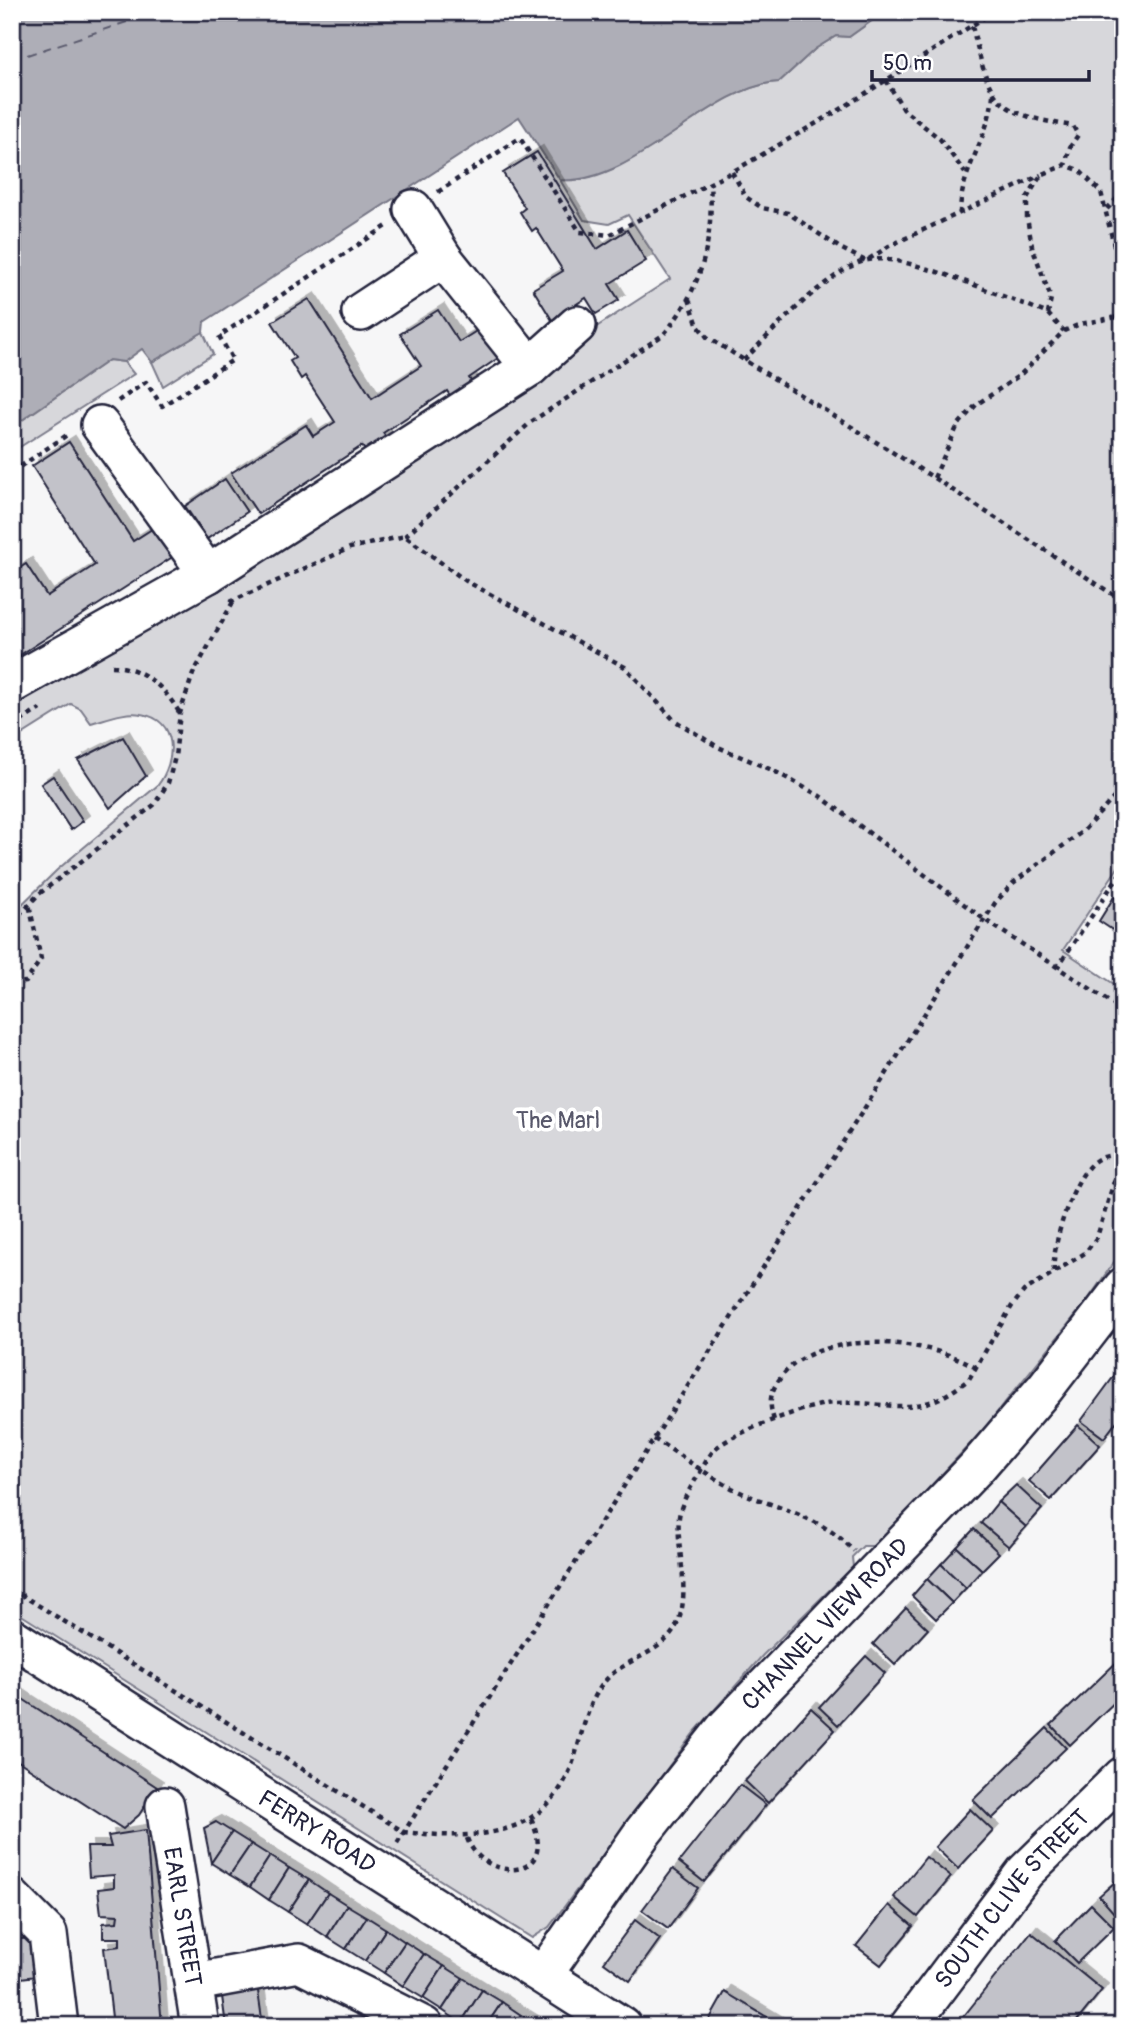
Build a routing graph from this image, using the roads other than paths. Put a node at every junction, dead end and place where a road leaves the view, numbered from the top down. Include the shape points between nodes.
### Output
1 (411, 210) road end
2 (443, 258) junction
3 (361, 312) dead end
4 (578, 325) dead end
5 (530, 367) junction
6 (97, 419) road end
7 (216, 589) junction
8 (27, 690) edge
9 (1123, 1287) edge
10 (12, 1637) edge
11 (1123, 1776) edge
12 (165, 1806) dead end
13 (12, 1898) edge
14 (544, 1975) junction
15 (195, 1982) junction
16 (59, 2026) edge
17 (200, 2026) edge
18 (424, 2026) edge
19 (622, 2026) edge
20 (909, 2026) edge

1 - 2 street
2 - 3 street
2 - 5 street
4 - 5 street
5 - 7 street
6 - 7 street
7 - 8 street
9 - 14 street, CHANNEL VIEW ROAD via 1015,1424 726,1727 643,1832
10 - 14 street, FERRY ROAD
11 - 20 street, SOUTH CLIVE STREET via 1025,1872
12 - 15 street, EARL STREET
13 - 16 street via 48,1934
14 - 19 street, FERRY ROAD
15 - 17 street, EARL STREET
15 - 18 street via 299,1963

